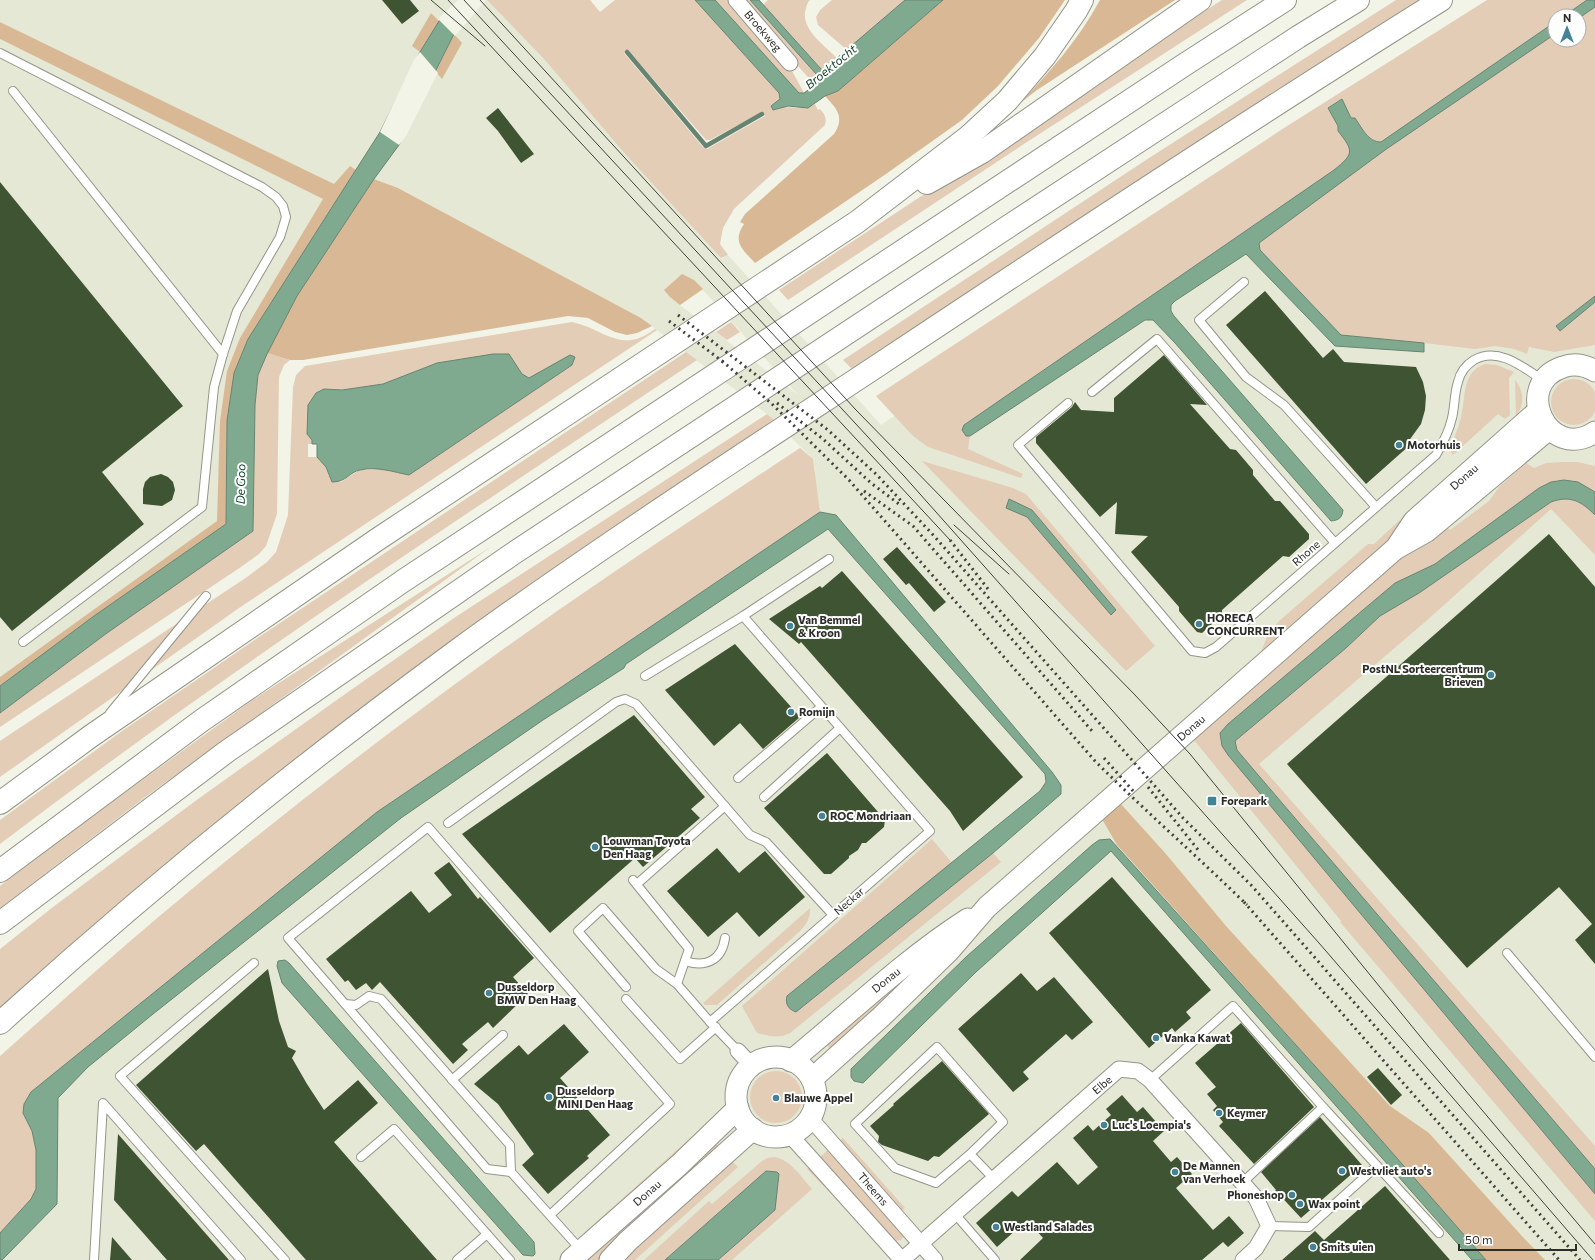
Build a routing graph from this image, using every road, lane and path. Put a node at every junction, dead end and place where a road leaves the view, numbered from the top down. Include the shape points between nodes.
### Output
1 (736, 0) edge
2 (1082, 0) edge
3 (1200, 0) edge
4 (1285, 0) edge
5 (1358, 0) edge
6 (1441, 0) edge
7 (0, 53) edge
8 (790, 63) dead end
9 (13, 91) dead end
10 (857, 222) junction
11 (1244, 282) dead end
12 (223, 354) junction
13 (1594, 369) edge
14 (1544, 381) junction
15 (1092, 392) dead end
16 (1068, 403) dead end
17 (1538, 411) junction
18 (1549, 429) junction
19 (1595, 432) edge
20 (1376, 507) junction
21 (1335, 543) junction
22 (1395, 549) junction
23 (829, 559) dead end
24 (206, 596) dead end
25 (742, 616) junction
26 (23, 642) dead end
27 (645, 676) dead end
28 (821, 707) junction
29 (840, 728) junction
30 (91, 736) junction
31 (738, 778) dead end
32 (764, 797) dead end
33 (0, 803) edge
34 (725, 806) junction
35 (448, 823) dead end
36 (0, 871) edge
37 (987, 907) junction
38 (832, 915) junction
39 (0, 923) edge
40 (725, 938) dead end
41 (1507, 953) dead end
42 (685, 961) junction
43 (254, 962) dead end
44 (677, 984) junction
45 (626, 987) dead end
46 (626, 999) dead end
47 (345, 1004) junction
48 (0, 1023) edge
49 (713, 1024) junction
50 (503, 1035) dead end
51 (738, 1051) joint
52 (1595, 1057) edge
53 (791, 1060) junction
54 (752, 1066) junction
55 (812, 1079) junction
56 (452, 1080) junction
57 (1150, 1080) junction
58 (1322, 1106) junction
59 (738, 1108) junction
60 (810, 1118) junction
61 (753, 1129) junction
62 (790, 1135) junction
63 (970, 1154) junction
64 (361, 1157) dead end
65 (1377, 1166) junction
66 (511, 1172) junction
67 (994, 1179) junction
68 (1242, 1183) junction
69 (955, 1214) junction
70 (550, 1215) junction
71 (1269, 1226) junction
72 (487, 1234) junction
73 (1439, 1234) dead end
74 (921, 1243) junction
75 (576, 1255) edge
76 (460, 1259) edge
77 (94, 1260) edge
78 (241, 1260) edge
79 (285, 1260) edge
80 (510, 1260) edge
81 (610, 1260) edge
82 (902, 1260) edge
83 (936, 1260) edge
84 (995, 1260) edge
85 (1243, 1260) edge

1 - 8 street, Broekweg
2 - 10 highway via 1045,56 1007,101 968,137
3 - 10 highway via 982,152
4 - 36 highway via 403,581 201,721
5 - 39 highway via 1015,222 511,555 226,752
6 - 48 highway via 1301,87 1084,229 600,550 501,619 364,720 232,823
7 - 12 lane via 241,175 276,197 283,206 286,217 282,232 237,311
9 - 12 lane
10 - 30 highway via 398,526
11 - 20 lane via 1199,320 1246,377 1284,405
12 - 26 lane via 214,387 202,507
13 - 14 main road via 1576,365 1566,366 1551,373
14 - 17 main road via 1537,398
14 - 20 lane, Rhone via 1502,357 1485,356 1472,362 1460,375 1446,439 1436,455
15 - 21 lane via 1157,339
16 - 21 lane, Rhone via 1018,445 1192,651 1205,653 1216,647
17 - 18 main road
17 - 22 main road, Donau via 1414,521
18 - 19 main road via 1569,438 1584,438
18 - 22 main road, Donau via 1427,531
20 - 21 lane, Rhone
22 - 37 main road, Donau
23 - 25 lane
24 - 30 lane
25 - 27 lane
25 - 28 lane, Neckar
28 - 29 lane, Neckar
28 - 31 lane
29 - 32 lane
29 - 38 lane, Neckar via 930,831
30 - 33 highway
34 - 35 lane via 636,704 626,699 616,702
34 - 38 lane via 750,834 766,842
34 - 42 lane via 635,882 689,949
37 - 53 main road, Donau via 939,938
37 - 55 main road, Donau via 949,951
38 - 49 lane, Neckar
40 - 42 lane via 720,954 712,960 704,964
41 - 52 lane
42 - 44 lane
43 - 79 lane via 120,1076
44 - 45 lane via 656,969 603,908 578,931
44 - 49 lane
46 - 49 lane, Neckar via 680,1059
47 - 56 lane via 356,1005 369,996 381,999
47 - 66 lane via 487,1170
47 - 70 lane via 288,938 428,827 670,1104
49 - 51 lane
50 - 56 lane
51 - 54 street
53 - 54 main road via 771,1058
53 - 55 main road via 803,1068
54 - 59 main road via 739,1085
55 - 60 main road via 816,1099
56 - 66 lane via 510,1145
57 - 58 lane via 1234,1006
57 - 67 street, Elbe via 1138,1071 1119,1069
57 - 68 street, Elbe
58 - 65 lane
58 - 68 lane
59 - 61 main road via 741,1116
59 - 75 main road, Donau via 679,1165
60 - 62 main road via 802,1128
60 - 74 street, Theems
61 - 62 main road via 771,1137
61 - 81 main road, Donau
62 - 82 street
63 - 63 lane via 1003,1122 937,1047 855,1124 895,1168 936,1182
63 - 67 lane
64 - 72 lane via 394,1129
65 - 71 lane via 1309,1227
65 - 73 lane
66 - 70 lane
67 - 69 street, Elbe
68 - 71 street, Elbe via 1256,1198
69 - 74 street, Elbe
69 - 84 lane
70 - 75 lane
71 - 85 street via 1256,1248
72 - 76 lane
72 - 80 lane
74 - 82 street, Elbe
74 - 83 street, Theems
77 - 78 lane via 103,1103

